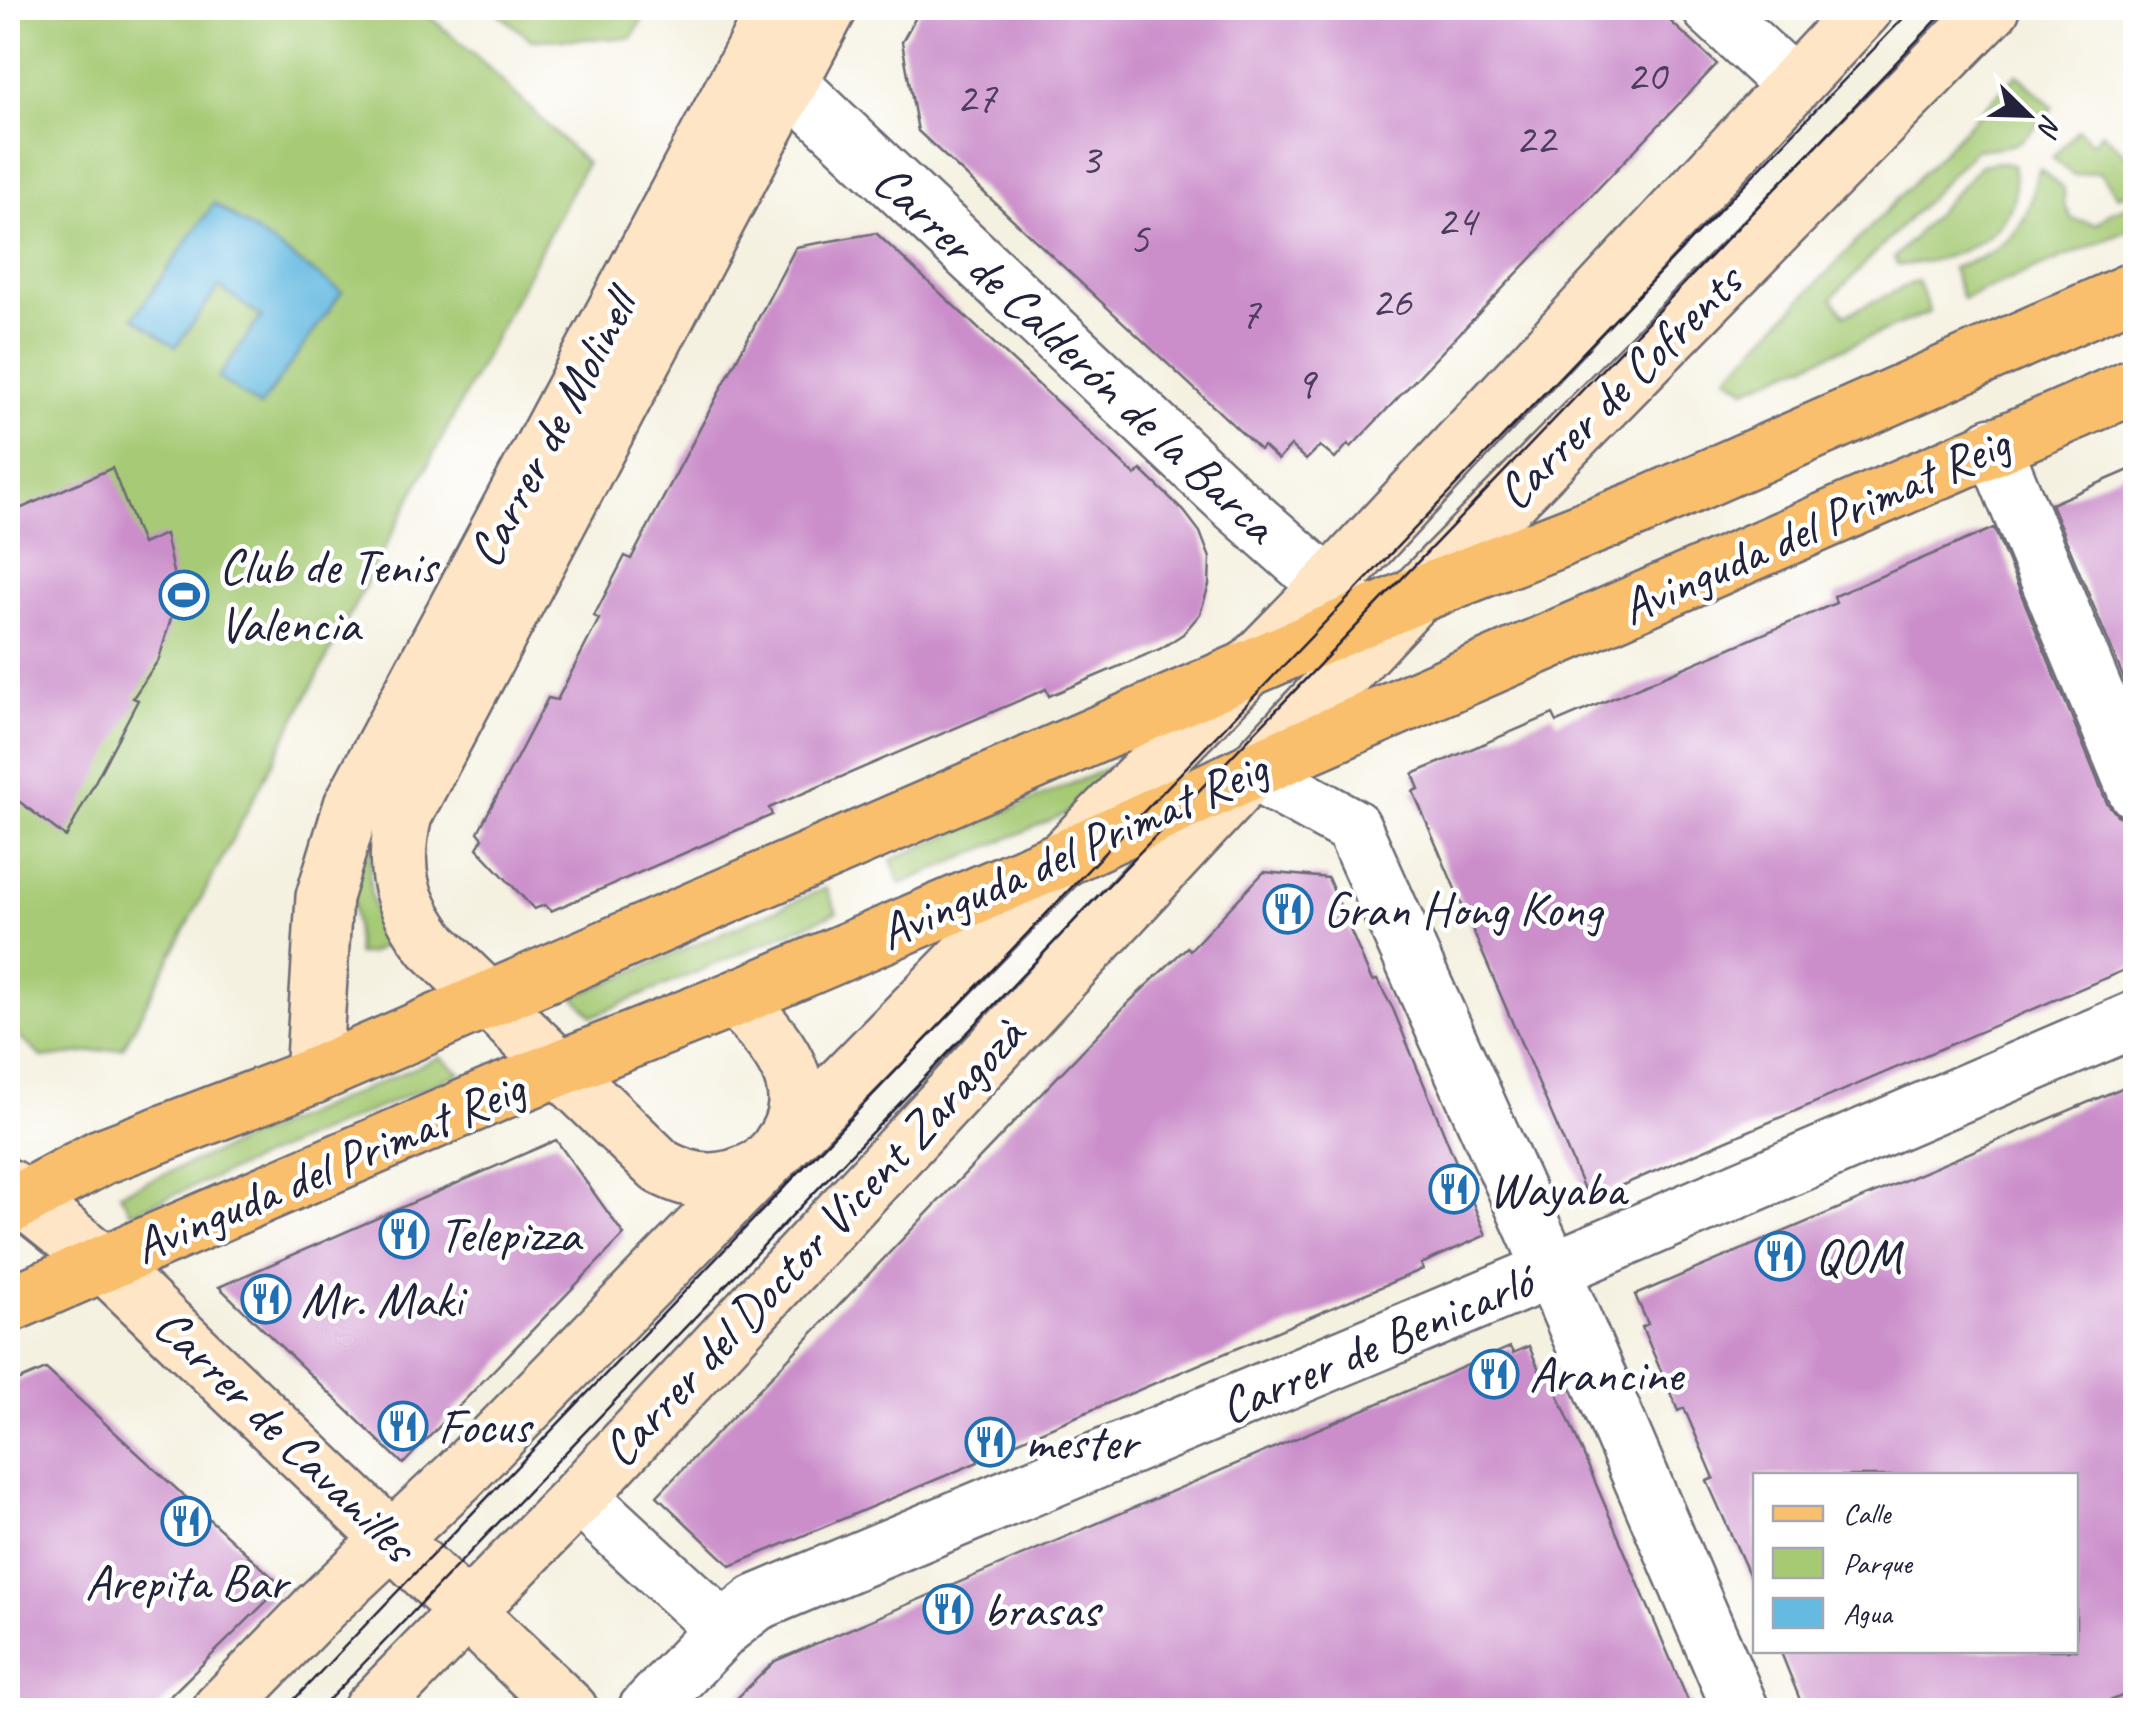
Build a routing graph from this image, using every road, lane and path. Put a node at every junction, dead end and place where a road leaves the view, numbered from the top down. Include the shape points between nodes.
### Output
1 (1710, 8) edge
2 (1864, 8) edge
3 (1992, 8) edge
4 (809, 10) edge
5 (789, 83) junction
6 (1792, 84) junction
7 (734, 139) junction
8 (2136, 289) edge
9 (2136, 385) edge
10 (1994, 445) junction
11 (1415, 596) junction
12 (1347, 603) junction
13 (1248, 670) junction
14 (1251, 771) junction
15 (2136, 791) edge
16 (1066, 857) junction
17 (734, 999) junction
18 (488, 1000) junction
19 (2136, 1019) edge
20 (558, 1070) junction
21 (313, 1076) junction
22 (766, 1161) junction
23 (13, 1198) edge
24 (104, 1264) junction
25 (1552, 1270) junction
26 (8, 1305) edge
27 (579, 1496) junction
28 (394, 1537) junction
29 (468, 1610) junction
30 (722, 1629) junction
31 (220, 1710) edge
32 (371, 1710) edge
33 (570, 1710) edge
34 (646, 1710) edge
35 (1742, 1710) edge

1 - 6 street
2 - 6 street, Carrer de Cofrents
3 - 11 street, Carrer de Cofrents
4 - 5 street, Carrer de Molinell
4 - 7 street, Carrer de Molinell
5 - 7 street, Carrer de Molinell
5 - 12 street, Carrer de Calderón de la Barca
6 - 12 street, Carrer de Cofrents
7 - 18 street, Carrer de Molinell via 404,816 396,874 404,904 433,946
7 - 21 street, Carrer de Molinell via 352,804 324,898
8 - 11 main road, Avinguda del Primat Reig via 1637,509
9 - 10 main road, Avinguda del Primat Reig
10 - 14 main road, Avinguda del Primat Reig
10 - 15 street
11 - 12 main road, Avinguda del Primat Reig
11 - 14 street, Carrer de Cofrents
12 - 13 main road, Avinguda del Primat Reig
13 - 16 street, Carrer del Doctor Vicent Zaragozà
13 - 18 main road, Avinguda del Primat Reig
14 - 16 main road, Avinguda del Primat Reig
14 - 25 street via 1353,827
14 - 27 street, Carrer del Doctor Vicent Zaragozà
16 - 17 main road, Avinguda del Primat Reig
16 - 22 street, Carrer del Doctor Vicent Zaragozà
17 - 20 main road, Avinguda del Primat Reig
17 - 22 street via 776,1042 792,1070 795,1109 785,1140
18 - 20 street, Carrer de Molinell
18 - 21 main road, Avinguda del Primat Reig
19 - 25 street, Carrer de Benicarló
20 - 22 street, Carrer de Molinell via 661,1167 682,1178 728,1181
20 - 24 main road, Avinguda del Primat Reig
21 - 23 main road, Avinguda del Primat Reig
22 - 28 street, Carrer del Doctor Vicent Zaragozà
23 - 24 street, Carrer de Cavanilles
24 - 26 main road, Avinguda del Primat Reig
24 - 28 street, Carrer de Cavanilles
25 - 30 street, Carrer de Benicarló via 756,1603
25 - 35 street
27 - 29 street, Carrer del Doctor Vicent Zaragozà
27 - 30 street
28 - 29 street, Carrer de Cavanilles
28 - 31 street, Carrer del Doctor Vicent Zaragozà
29 - 32 street, Carrer del Doctor Vicent Zaragozà
29 - 33 street, Carrer de Cavanilles
30 - 34 street, Carrer de Benicarló

